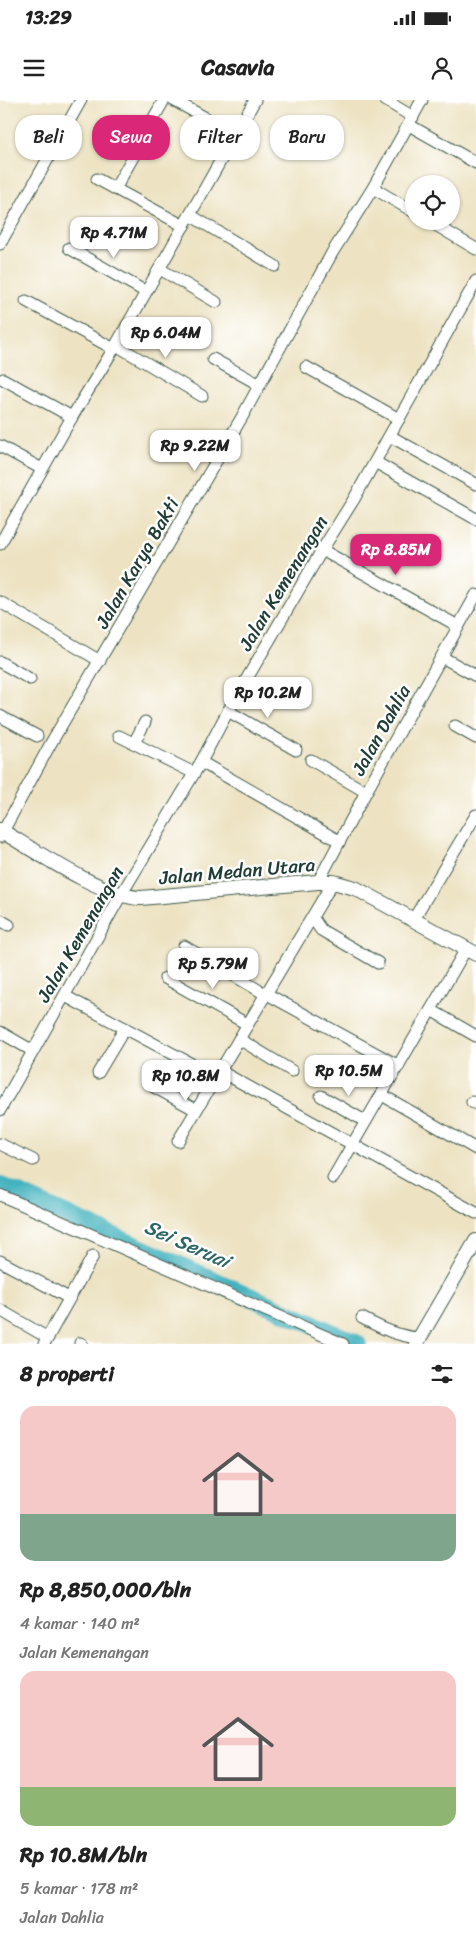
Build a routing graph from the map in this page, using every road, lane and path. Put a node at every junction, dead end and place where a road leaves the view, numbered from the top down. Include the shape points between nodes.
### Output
1 (81, 100) edge
2 (164, 100) edge
3 (172, 100) edge
4 (255, 100) edge
5 (385, 100) edge
6 (422, 100) edge
7 (156, 115) edge
8 (200, 115) edge
9 (246, 115) edge
10 (411, 121) junction
11 (131, 160) edge
12 (220, 160) edge
13 (476, 163) edge
14 (97, 179) dead end
15 (373, 188) junction
16 (115, 189) junction
17 (405, 207) edge
18 (187, 220) junction
19 (444, 230) edge
20 (0, 244) edge
21 (69, 248) dead end
22 (476, 249) edge
23 (276, 266) dead end
24 (160, 269) junction
25 (476, 281) edge
26 (146, 292) junction
27 (26, 300) dead end
28 (216, 302) dead end
29 (471, 302) edge
30 (115, 347) junction
31 (214, 359) dead end
32 (306, 367) dead end
33 (3, 379) dead end
34 (260, 385) junction
35 (202, 396) dead end
36 (72, 417) junction
37 (399, 419) junction
38 (390, 436) junction
39 (0, 446) edge
40 (375, 462) junction
41 (42, 469) junction
42 (476, 484) edge
43 (476, 519) edge
44 (0, 544) edge
45 (322, 550) junction
46 (475, 599) edge
47 (0, 602) edge
48 (458, 626) junction
49 (442, 657) junction
50 (100, 661) junction
51 (0, 662) edge
52 (476, 676) edge
53 (30, 680) dead end
54 (228, 711) junction
55 (0, 716) edge
56 (145, 722) dead end
57 (455, 726) dead end
58 (37, 736) dead end
59 (119, 736) dead end
60 (476, 738) edge
61 (134, 743) junction
62 (296, 750) dead end
63 (311, 760) dead end
64 (201, 762) junction
65 (194, 773) junction
66 (366, 792) junction
67 (476, 815) edge
68 (1, 833) edge
69 (338, 842) junction
70 (318, 882) junction
71 (332, 882) junction
72 (121, 895) junction
73 (312, 917) junction
74 (414, 920) junction
75 (184, 946) dead end
76 (471, 952) edge
77 (378, 963) dead end
78 (165, 978) dead end
79 (265, 994) junction
80 (65, 996) junction
81 (432, 1015) junction
82 (247, 1024) junction
83 (125, 1028) junction
84 (0, 1032) edge
85 (476, 1036) edge
86 (239, 1039) junction
87 (476, 1045) edge
88 (33, 1051) junction
89 (399, 1066) junction
90 (292, 1071) dead end
91 (98, 1073) dead end
92 (218, 1074) junction
93 (154, 1087) dead end
94 (382, 1095) junction
95 (320, 1096) dead end
96 (3, 1098) edge
97 (196, 1110) junction
98 (366, 1121) junction
99 (178, 1141) dead end
100 (0, 1144) edge
101 (352, 1145) junction
102 (476, 1149) edge
103 (33, 1160) dead end
104 (333, 1178) dead end
105 (0, 1195) edge
106 (476, 1213) edge
107 (474, 1247) edge
108 (93, 1256) dead end
109 (0, 1260) edge
110 (69, 1298) junction
111 (0, 1310) edge
112 (362, 1318) dead end
113 (46, 1341) edge
114 (418, 1341) edge
115 (343, 1344) edge

1 - 20 street
2 - 7 street
3 - 8 street
4 - 9 street
5 - 10 street
6 - 10 street, Jalan Karya Bakti
10 - 13 street
10 - 15 street, Jalan Karya Bakti
11 - 16 street
12 - 18 street
14 - 16 street
15 - 17 street
15 - 34 street, Jalan Karya Bakti via 332,253
16 - 18 street
18 - 23 street
18 - 24 street
19 - 22 street
21 - 26 street
24 - 26 street
24 - 28 street
25 - 29 street, Jalan Kemenangan
26 - 30 street
27 - 30 street
29 - 37 street, Jalan Kemenangan
30 - 35 street
30 - 36 street
31 - 34 street
32 - 37 street
33 - 36 street
34 - 50 street, Jalan Karya Bakti
36 - 41 street
37 - 38 street, Jalan Kemenangan
38 - 40 street, Jalan Kemenangan
38 - 42 street
39 - 41 street
40 - 43 street
40 - 45 street, Jalan Kemenangan
41 - 44 street
45 - 48 street
45 - 54 street, Jalan Kemenangan
46 - 48 street, Jalan Dahlia
47 - 50 street
48 - 49 street, Jalan Dahlia
49 - 52 street
49 - 66 street, Jalan Dahlia
50 - 68 street, Jalan Karya Bakti
51 - 53 street
54 - 62 street
54 - 64 street, Jalan Kemenangan
55 - 58 street
56 - 61 street
57 - 60 street
59 - 61 street
61 - 65 street
63 - 66 street
64 - 65 street, Jalan Kemenangan
64 - 69 street
65 - 72 street, Jalan Kemenangan
66 - 69 street, Jalan Dahlia
67 - 74 street
68 - 72 street, Jalan Medan Utara
69 - 70 street, Jalan Dahlia
70 - 71 street, Jalan Medan Utara
70 - 72 street, Jalan Medan Utara via 141,898
71 - 73 street
71 - 74 street, Jalan Medan Utara via 368,894
72 - 80 street, Jalan Kemenangan
73 - 77 street via 321,930
73 - 79 street
74 - 76 street, Jalan Medan Utara
75 - 79 street
76 - 81 street
78 - 82 street
79 - 82 street
79 - 89 street
80 - 83 street
80 - 88 street, Jalan Kemenangan
81 - 85 street
81 - 87 street
81 - 89 street
82 - 86 street
83 - 91 street
83 - 92 street
84 - 88 street
86 - 90 street
86 - 92 street
88 - 96 street, Jalan Kemenangan
89 - 94 street
92 - 97 street
92 - 101 street
93 - 97 street
94 - 98 street
94 - 102 street
95 - 98 street
97 - 99 street
98 - 101 street
100 - 103 street
101 - 104 street
101 - 106 street
105 - 115 street
107 - 114 street
108 - 110 street
109 - 110 street
110 - 113 street
111 - 113 street
112 - 114 street

